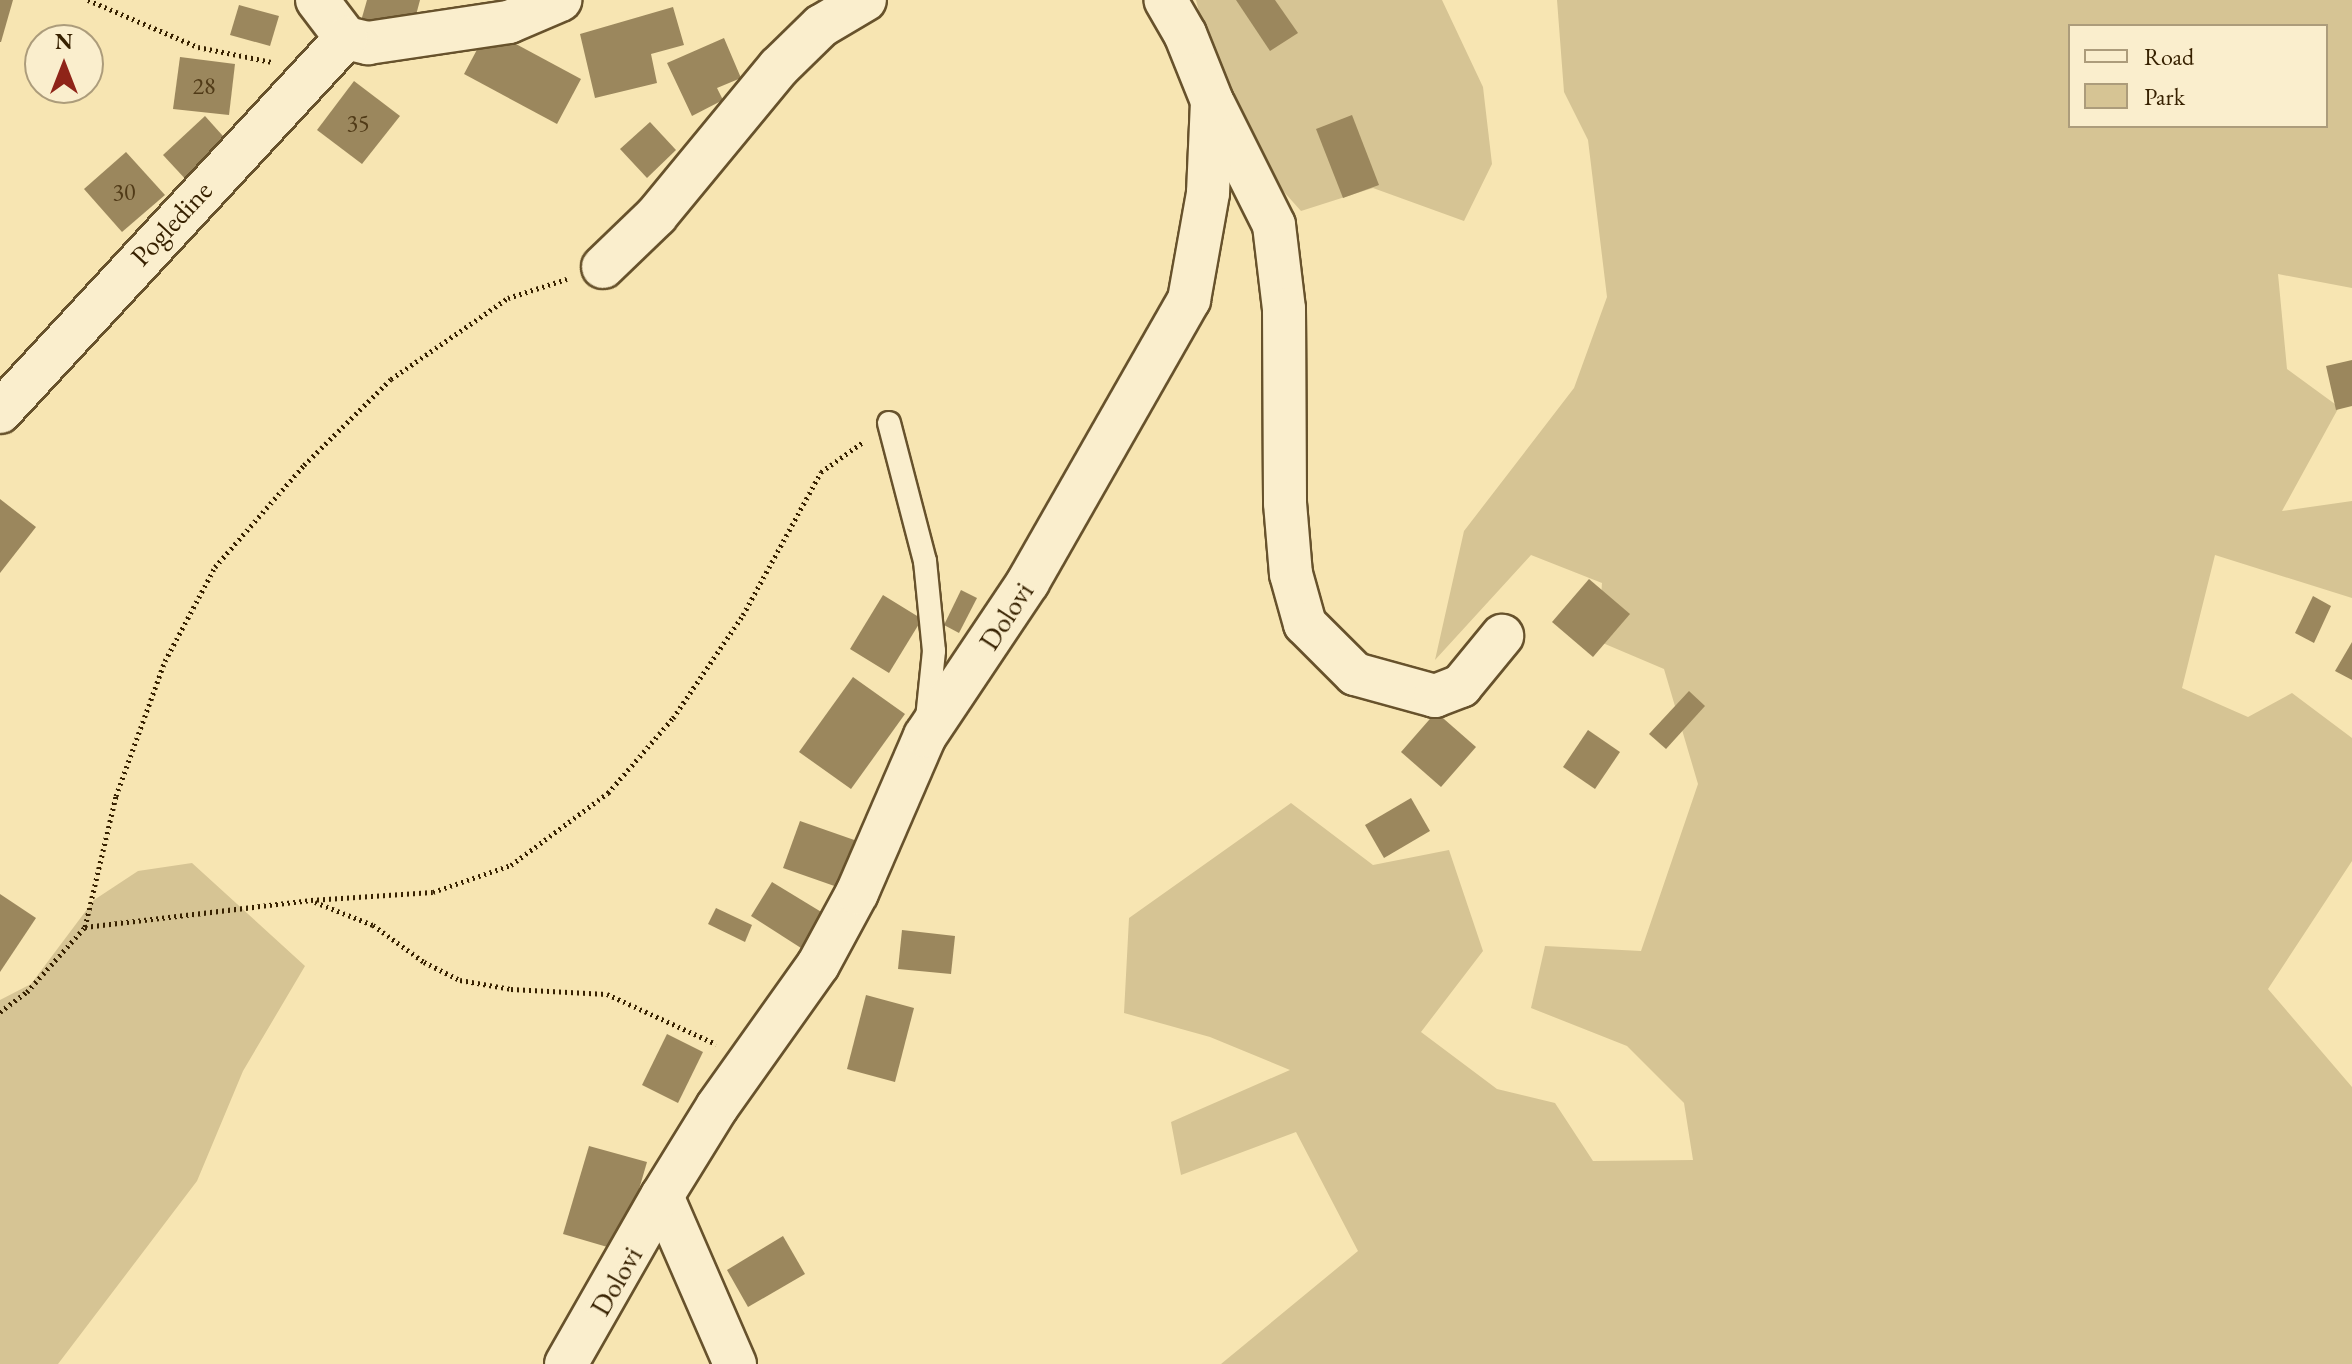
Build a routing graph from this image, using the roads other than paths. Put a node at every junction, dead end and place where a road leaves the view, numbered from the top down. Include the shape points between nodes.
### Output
1 (317, 0) edge
2 (560, 0) edge
3 (865, 0) edge
4 (1165, 0) edge
5 (346, 38) junction
6 (1212, 101) junction
7 (603, 267) road end
8 (0, 412) edge
9 (889, 423) road end
10 (1502, 636) dead end
11 (925, 736) junction
12 (662, 1196) junction
13 (566, 1364) edge
14 (735, 1364) edge

1 - 5 street
2 - 5 street via 509,22 398,41
3 - 7 street via 821,26 779,67 656,216
4 - 6 street, Dolovi
5 - 8 street, Pogledine
6 - 10 street via 1274,225 1284,309 1285,503 1291,574 1305,624 1355,674 1435,696 1461,686
6 - 11 street, Dolovi via 1208,193 1189,300 1028,582
9 - 11 lane via 925,561 934,651
11 - 12 street, Dolovi via 857,893 818,965
12 - 13 street, Dolovi
12 - 14 street, Dolovi

